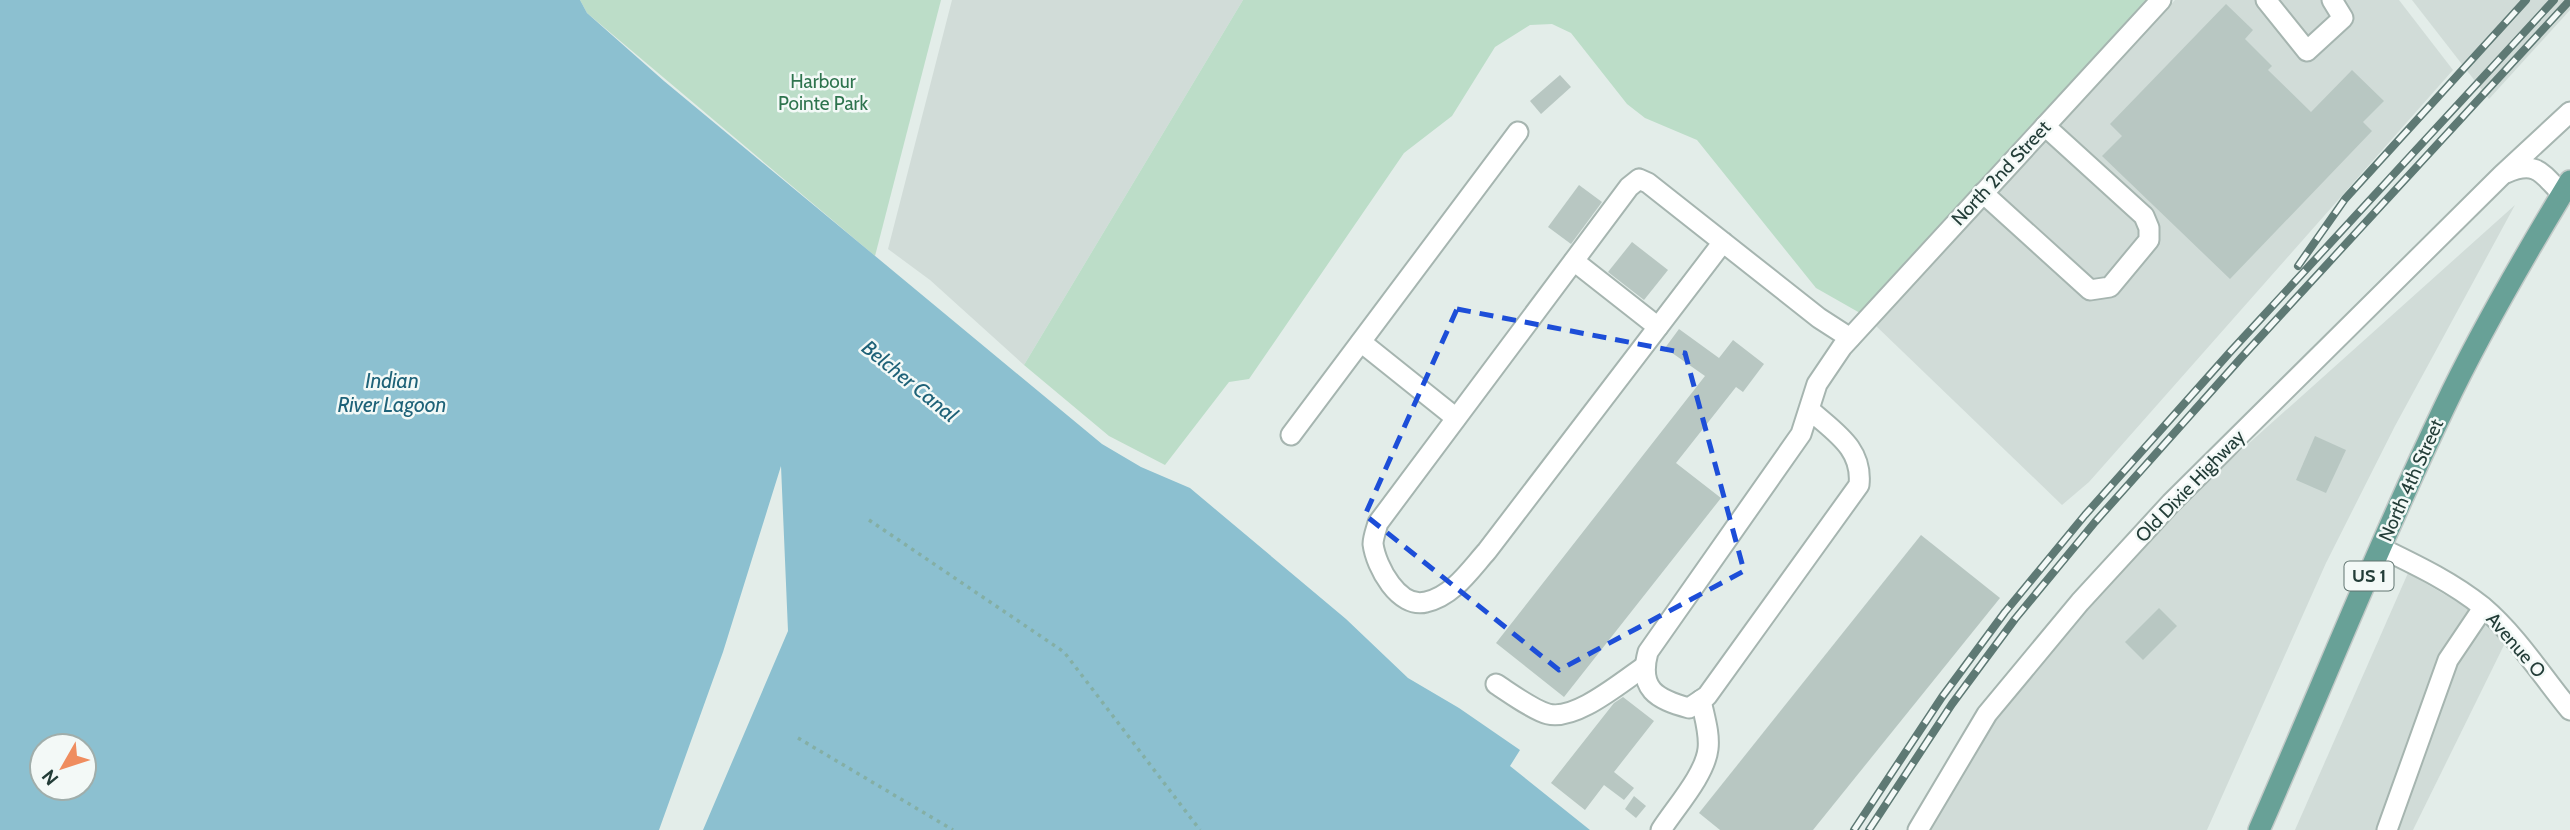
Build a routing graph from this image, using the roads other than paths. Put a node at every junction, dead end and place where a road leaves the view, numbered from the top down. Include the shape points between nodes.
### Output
1 (2161, 0) edge
2 (2266, 0) edge
3 (2332, 0) edge
4 (2570, 112) edge
5 (2045, 126) junction
6 (1518, 132) dead end
7 (2502, 175) junction
8 (2566, 187) edge
9 (1983, 193) junction
10 (1723, 242) junction
11 (1574, 261) junction
12 (1658, 327) junction
13 (1361, 342) junction
14 (1846, 343) junction
15 (1810, 410) junction
16 (1456, 418) junction
17 (1291, 435) dead end
18 (2381, 548) junction
19 (2483, 608) junction
20 (1644, 667) junction
21 (1496, 684) dead end
22 (1701, 700) junction
23 (2570, 710) edge
24 (1661, 830) edge
25 (1918, 830) edge
26 (2259, 830) edge
27 (2387, 830) edge

1 - 5 street, North 2nd Street
2 - 3 street via 2307,51 2343,18
4 - 7 street, Old Dixie Highway
5 - 9 street, North 2nd Street
5 - 9 street via 2144,216 2149,228 2149,240 2110,287 2090,290
6 - 13 street
7 - 8 street via 2529,167
7 - 25 street, Old Dixie Highway via 2171,503 2080,602 1987,714
8 - 18 main road, North 4th Street / US 1 via 2444,407
9 - 14 street, North 2nd Street
10 - 11 street via 1639,179
10 - 12 street
10 - 14 street
11 - 12 street
11 - 16 street
12 - 16 street via 1457,585 1423,603 1408,601 1387,582 1373,543 1378,523
13 - 16 street
13 - 17 street
14 - 15 street, North 2nd Street via 1817,384
15 - 20 street, North 2nd Street via 1801,434 1648,652
15 - 22 street via 1852,449 1861,470 1859,485
18 - 19 street, Avenue O
18 - 26 main road, North 4th Street / US 1
19 - 23 street, Avenue O
19 - 27 street via 2448,660
20 - 21 street via 1580,708 1558,714 1547,714
20 - 22 street via 1646,684 1664,701 1689,708
22 - 24 street via 1708,752

